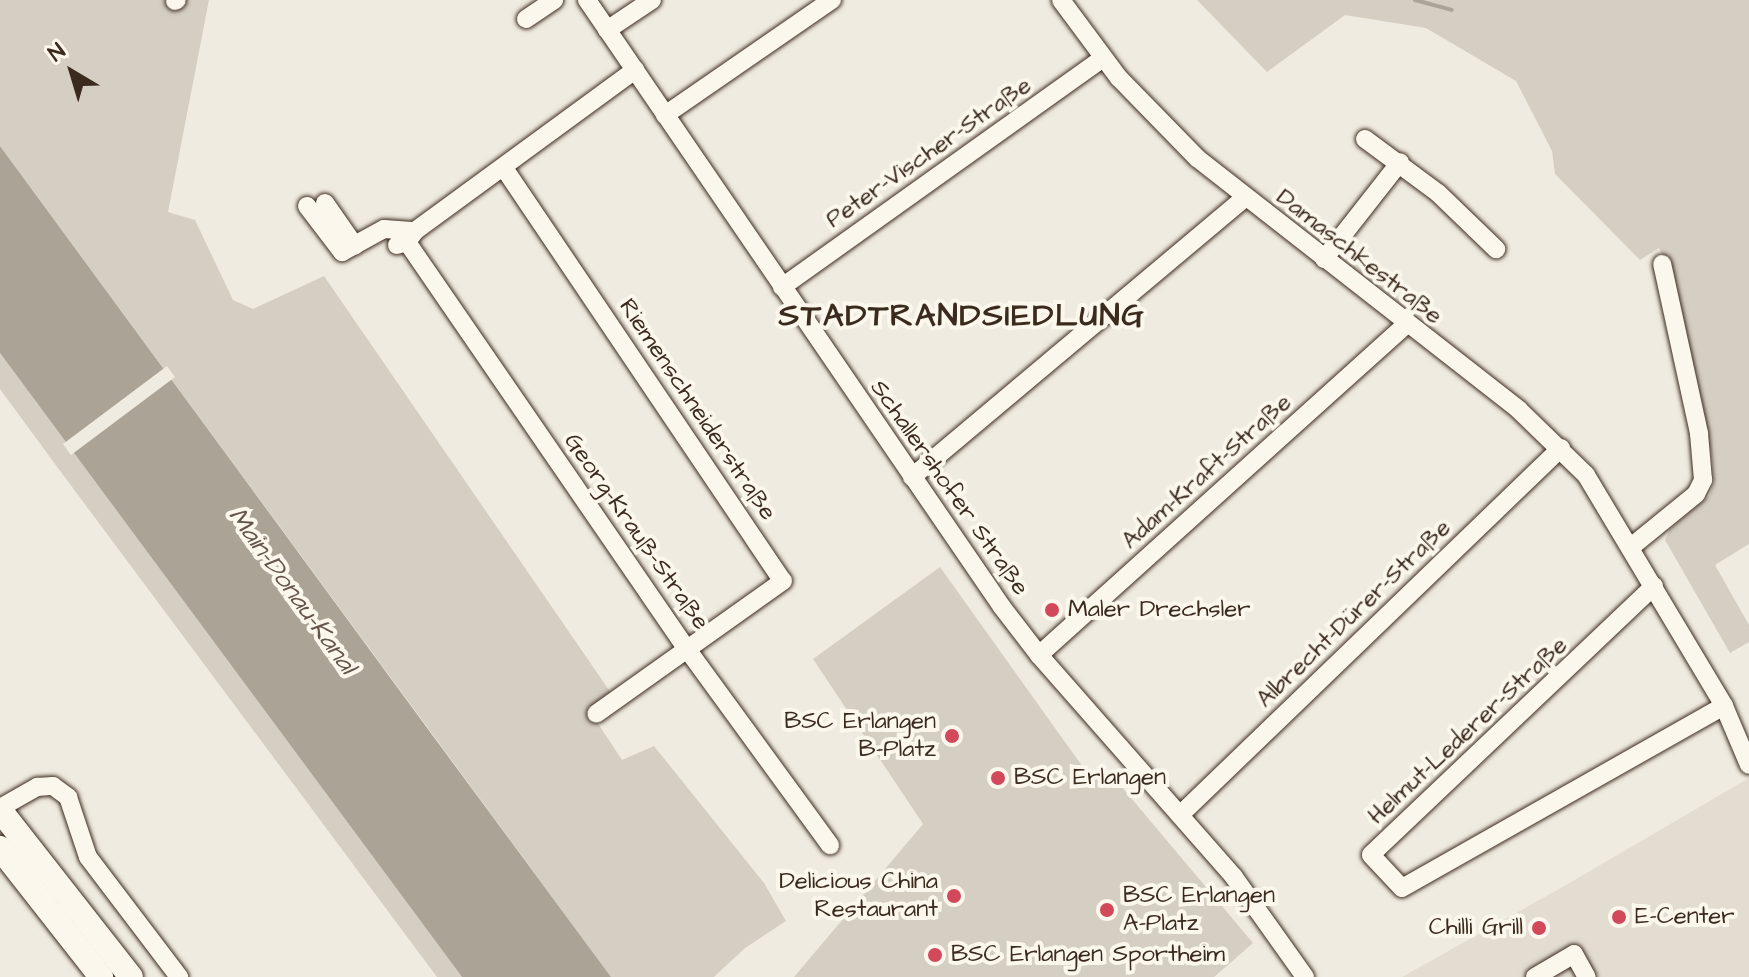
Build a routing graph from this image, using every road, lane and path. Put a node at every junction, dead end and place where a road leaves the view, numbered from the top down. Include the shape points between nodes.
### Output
1 (554, 0) edge
2 (587, 0) edge
3 (652, 0) edge
4 (832, 0) edge
5 (1061, 0) edge
6 (526, 19) dead end
7 (607, 30) junction
8 (1103, 58) junction
9 (635, 70) junction
10 (665, 115) junction
11 (1365, 139) dead end
12 (1400, 162) junction
13 (504, 168) junction
14 (1244, 198) junction
15 (316, 204) dead end
16 (406, 240) junction
17 (1496, 249) dead end
18 (1324, 259) junction
19 (1662, 264) dead end
20 (782, 287) junction
21 (1406, 325) junction
22 (1561, 448) junction
23 (912, 477) junction
24 (1631, 547) junction
25 (1654, 586) junction
26 (687, 649) junction
27 (1039, 655) junction
28 (1724, 706) junction
29 (596, 714) dead end
30 (1749, 765) edge
31 (0, 809) edge
32 (1180, 815) junction
33 (830, 845) dead end
34 (0, 848) edge
35 (101, 977) edge
36 (131, 977) edge
37 (179, 977) edge
38 (1305, 977) edge
39 (1535, 977) edge
40 (1587, 977) edge

1 - 6 street
2 - 7 street, Schallershofer Straße
3 - 7 street
4 - 10 street
5 - 8 street, Damaschkestraße
7 - 9 street, Schallershofer Straße
8 - 14 street, Damaschkestraße via 1167,131
8 - 20 street, Peter-Vischer-Straße
9 - 10 street, Schallershofer Straße
9 - 13 street
10 - 20 street, Schallershofer Straße
11 - 12 street
12 - 17 street
12 - 18 street
13 - 16 street
13 - 26 street, Riemenschneiderstraße via 783,581
14 - 18 street, Damaschkestraße
14 - 23 street
15 - 16 street via 338,250 346,251 388,228
16 - 26 street, Georg-Krauß-Straße
18 - 21 street, Damaschkestraße
19 - 24 street via 1699,433 1703,480 1696,494
20 - 23 street, Schallershofer Straße
21 - 22 street, Damaschkestraße
21 - 27 street, Adam-Kraft-Straße
22 - 24 street, Damaschkestraße via 1597,490
22 - 32 street, Albrecht-Dürer-Straße
23 - 27 street, Schallershofer Straße
24 - 25 street, Damaschkestraße
25 - 28 street, Damaschkestraße
25 - 28 street, Helmut-Lederer-Straße via 1371,855 1402,888
26 - 29 street
26 - 33 street, Georg-Krauß-Straße
27 - 32 street, Schallershofer Straße
28 - 30 street, Damaschkestraße
31 - 36 main road
31 - 37 street via 37,787 61,790 73,806 88,857
32 - 38 street, Schallershofer Straße via 1258,907
34 - 35 main road
39 - 40 street via 1574,954

